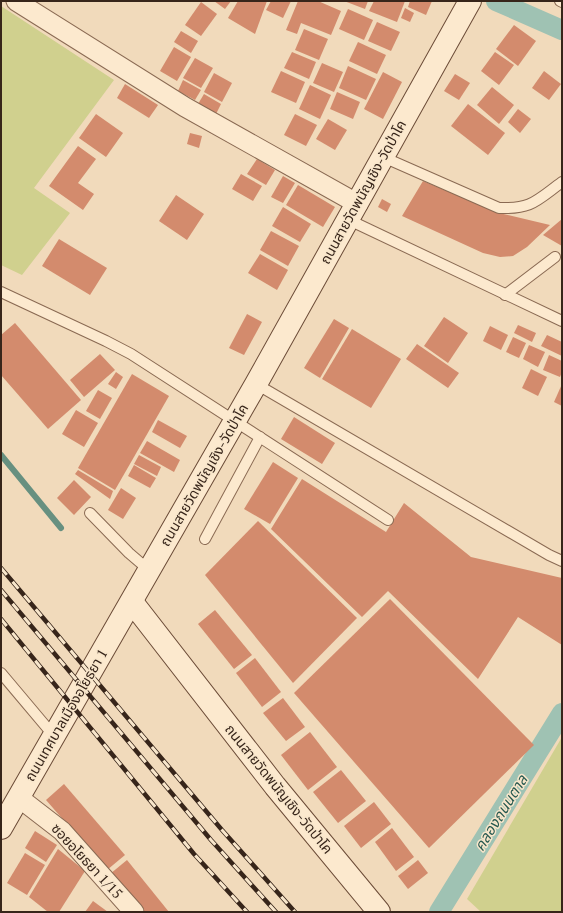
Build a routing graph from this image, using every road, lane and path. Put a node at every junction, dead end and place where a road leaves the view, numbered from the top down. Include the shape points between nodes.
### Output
1 (16, 1) edge
2 (465, 10) edge
3 (383, 157) junction
4 (562, 182) edge
5 (353, 212) junction
6 (556, 256) dead end
7 (1, 292) edge
8 (505, 295) junction
9 (562, 321) edge
10 (256, 384) junction
11 (235, 420) junction
12 (260, 437) junction
13 (90, 513) dead end
14 (388, 520) dead end
15 (205, 538) dead end
16 (562, 561) edge
17 (150, 571) junction
18 (132, 602) junction
19 (1, 673) edge
20 (54, 736) junction
21 (18, 797) junction
22 (1, 828) edge
23 (134, 912) edge
24 (379, 912) edge

1 - 5 street
2 - 3 main road, ถนนสายวัดพนัญเชิง-วัดป่าโค
3 - 4 lane via 499,208 530,205
3 - 5 main road, ถนนสายวัดพนัญเชิง-วัดป่าโค
5 - 8 lane
5 - 10 main road, ถนนสายวัดพนัญเชิง-วัดป่าโค
6 - 8 lane
7 - 11 lane via 106,340
8 - 9 lane
10 - 11 main road, ถนนสายวัดพนัญเชิง-วัดป่าโค
10 - 16 lane
11 - 12 lane
11 - 17 main road, ถนนสายวัดพนัญเชิง-วัดป่าโค
12 - 14 lane
12 - 15 lane
13 - 17 lane
17 - 18 main road, ถนนสายวัดพนัญเชิง-วัดป่าโค
18 - 20 main road, ถนนเทศบาลเมืองอโยธยา 1
18 - 24 main road, ถนนสายวัดพนัญเชิง-วัดป่าโค via 280,792
19 - 20 lane
20 - 21 main road, ถนนเทศบาลเมืองอโยธยา 1
21 - 22 main road, ถนนเทศบาลเมืองอโยธยา 1
21 - 23 street, ซอยอโยธยา 1/15 via 62,831

